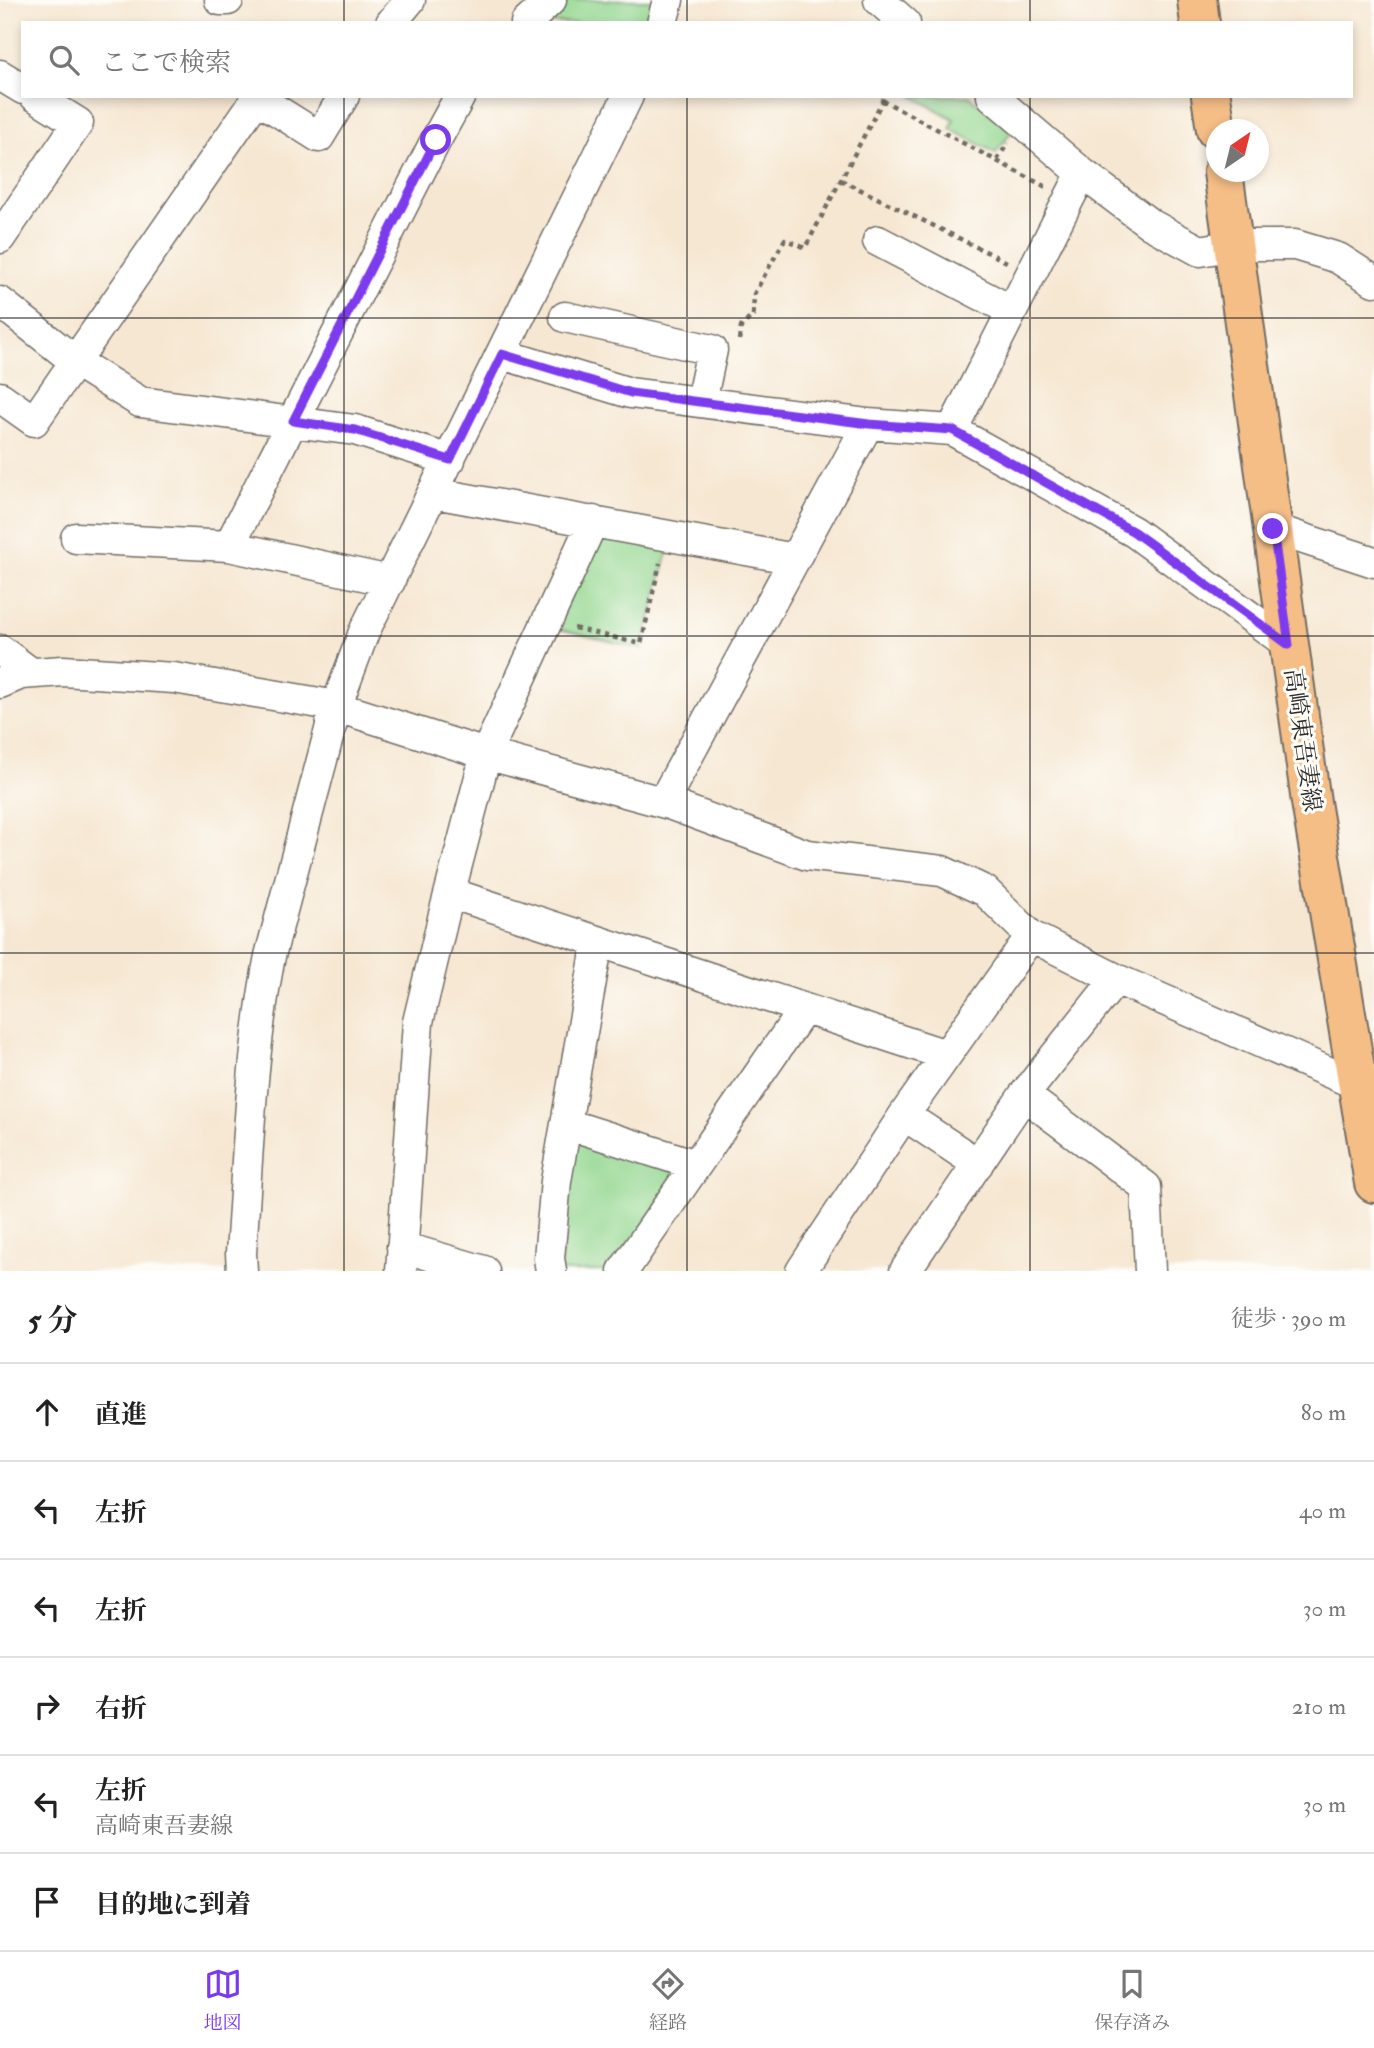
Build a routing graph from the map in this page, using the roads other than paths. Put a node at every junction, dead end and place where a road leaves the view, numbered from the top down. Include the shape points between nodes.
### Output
1 (220, 0) edge
2 (228, 0) edge
3 (410, 0) edge
4 (551, 0) edge
5 (668, 0) edge
6 (878, 0) edge
7 (1197, 0) edge
8 (393, 21) edge
9 (528, 21) edge
10 (663, 21) edge
11 (903, 21) edge
12 (1200, 21) edge
13 (0, 75) edge
14 (21, 88) edge
15 (38, 98) edge
16 (257, 98) edge
17 (257, 98) edge
18 (343, 98) edge
19 (459, 98) edge
20 (627, 98) edge
21 (994, 98) edge
22 (1211, 98) edge
23 (1214, 119) edge
24 (1082, 173) junction
25 (1225, 182) edge
26 (0, 238) edge
27 (878, 241) dead end
28 (1235, 245) junction
29 (1374, 281) edge
30 (0, 302) edge
31 (1012, 311) junction
32 (565, 317) dead end
33 (502, 354) junction
34 (76, 362) junction
35 (0, 397) edge
36 (701, 402) junction
37 (293, 421) junction
38 (869, 424) junction
39 (952, 430) junction
40 (450, 460) junction
41 (434, 492) junction
42 (593, 522) junction
43 (1273, 529) junction
44 (76, 538) dead end
45 (229, 546) junction
46 (795, 559) junction
47 (1374, 562) edge
48 (390, 581) junction
49 (1289, 645) junction
50 (0, 650) edge
51 (31, 673) junction
52 (0, 683) edge
53 (336, 707) junction
54 (486, 754) junction
55 (663, 802) junction
56 (450, 893) junction
57 (1031, 936) junction
58 (598, 942) junction
59 (1116, 979) junction
60 (804, 1009) junction
61 (946, 1055) junction
62 (1366, 1082) edge
63 (1024, 1095) junction
64 (904, 1115) junction
65 (566, 1124) junction
66 (978, 1164) junction
67 (696, 1165) junction
68 (1374, 1183) edge
69 (401, 1259) edge
70 (242, 1271) edge
71 (484, 1271) edge
72 (551, 1271) edge
73 (623, 1271) edge
74 (801, 1271) edge
75 (905, 1271) edge
76 (1150, 1271) edge

1 - 2 street
3 - 8 street
4 - 9 street
5 - 10 street
6 - 11 street
7 - 12 main road
13 - 14 street
15 - 26 street via 78,122
16 - 34 street
17 - 18 street via 318,137
19 - 37 street
20 - 33 street
21 - 24 street
22 - 23 main road
24 - 28 street via 1150,224 1200,251
24 - 31 street
25 - 28 main road, 高崎東吾妻線
27 - 31 street
28 - 29 street via 1295,245 1338,258
28 - 43 main road, 高崎東吾妻線
30 - 34 street
31 - 39 street
32 - 36 street via 712,350
33 - 36 street via 631,393
33 - 40 street
34 - 35 street via 34,421
34 - 37 street via 140,402
36 - 38 street
37 - 40 street via 355,430
37 - 45 street
38 - 39 street
38 - 46 street
39 - 49 street via 1134,532
40 - 41 street
41 - 42 street
41 - 48 street
42 - 46 street
42 - 54 street
43 - 47 street
43 - 49 main road, 高崎東吾妻線
44 - 45 street
45 - 48 street
46 - 55 street
48 - 53 street via 364,632
49 - 62 main road, 高崎東吾妻線 via 1311,802
50 - 51 street
51 - 52 street
51 - 53 street via 174,678
53 - 54 street
53 - 70 street via 263,990
54 - 55 street
54 - 56 street
55 - 57 street via 807,855 942,871 985,891
56 - 58 street
56 - 69 street via 418,1022
57 - 59 street
57 - 61 street
58 - 60 street
58 - 65 street
59 - 62 street
59 - 63 street
60 - 61 street
60 - 67 street
61 - 64 street
62 - 68 main road, 高崎東吾妻線
63 - 66 street
63 - 76 street via 1146,1187
64 - 66 street
64 - 74 street
65 - 67 street
65 - 72 street via 556,1181
66 - 75 street
67 - 73 street
69 - 71 street

